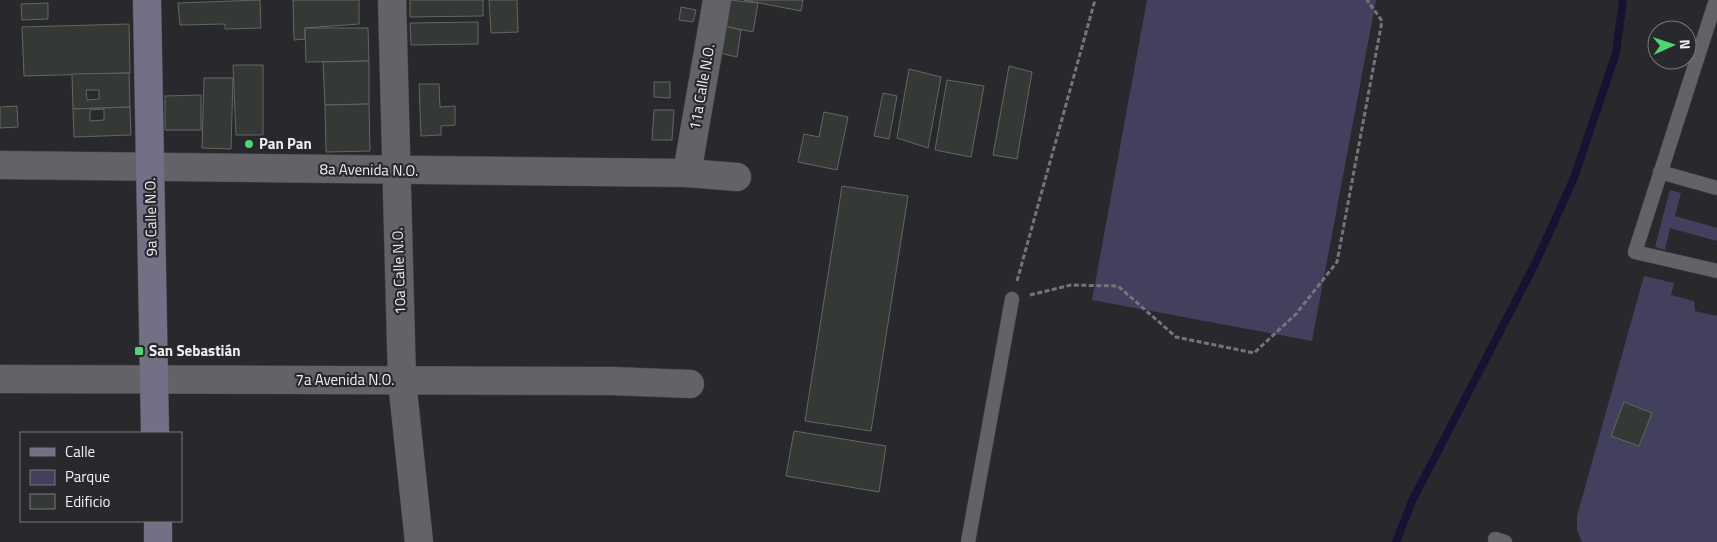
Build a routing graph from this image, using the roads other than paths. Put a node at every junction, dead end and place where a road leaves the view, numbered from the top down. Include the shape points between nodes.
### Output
1 (147, 0) edge
2 (392, 0) edge
3 (717, 0) edge
4 (1716, 0) edge
5 (0, 164) edge
6 (150, 165) junction
7 (396, 171) junction
8 (1660, 172) junction
9 (687, 173) junction
10 (737, 177) dead end
11 (1717, 188) edge
12 (1717, 271) edge
13 (1012, 299) road end
14 (0, 379) edge
15 (154, 379) junction
16 (402, 381) junction
17 (690, 384) dead end
18 (155, 432) edge
19 (158, 522) edge
20 (158, 542) edge
21 (419, 542) edge
22 (968, 542) edge

1 - 6 street, 9a Calle N.O.
2 - 7 street, 10a Calle N.O.
3 - 9 street, 11a Calle N.O.
4 - 8 lane
5 - 6 street, 8a Avenida N.O.
6 - 7 street, 8a Avenida N.O.
6 - 15 street, 9a Calle N.O.
7 - 9 street, 8a Avenida N.O.
7 - 16 street, 10a Calle N.O.
8 - 11 lane
8 - 12 lane via 1635,252
9 - 10 street, 8a Avenida N.O.
13 - 22 lane
14 - 15 street, 7a Avenida N.O.
15 - 16 street, 7a Avenida N.O.
15 - 18 street, 9a Calle N.O.
16 - 17 street, 7a Avenida N.O.
16 - 21 street, 10a Calle N.O.
19 - 20 street

